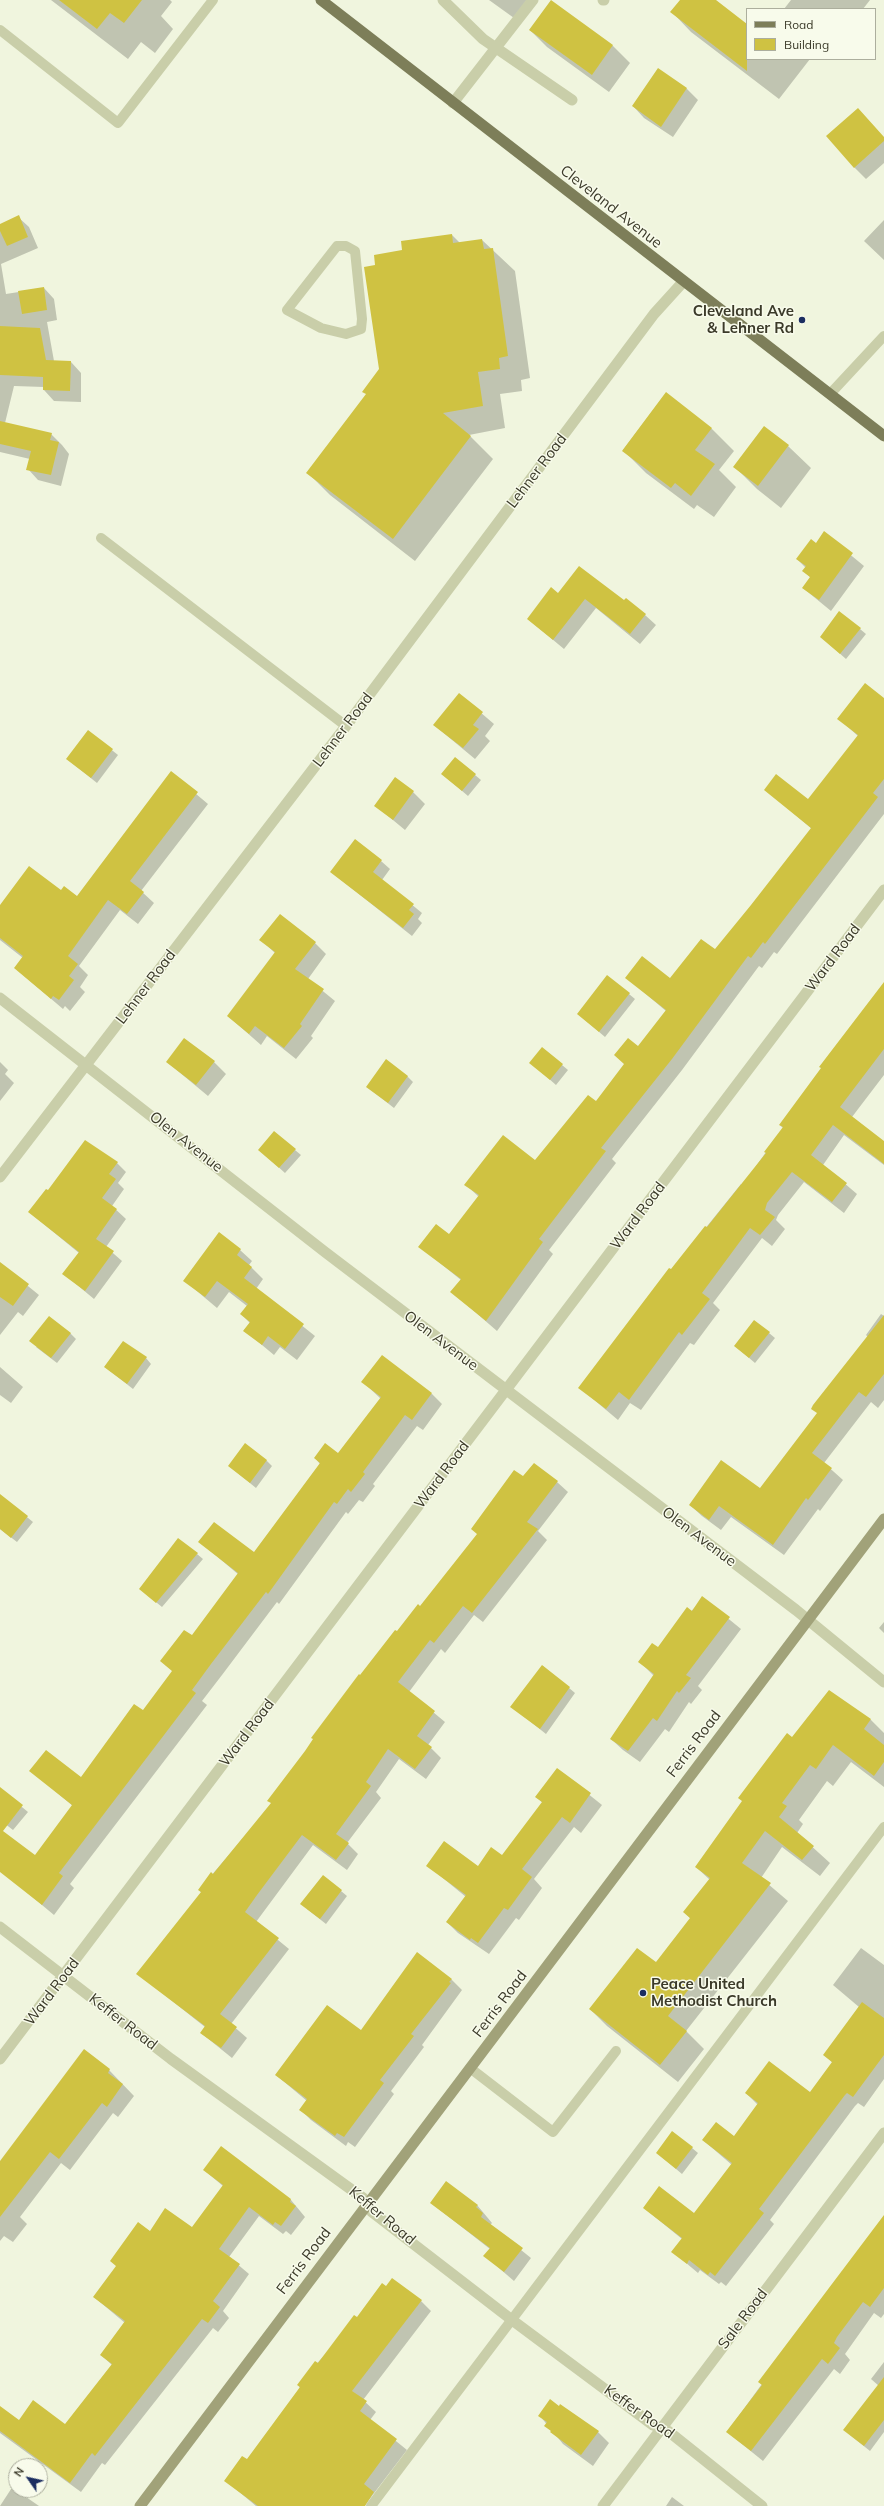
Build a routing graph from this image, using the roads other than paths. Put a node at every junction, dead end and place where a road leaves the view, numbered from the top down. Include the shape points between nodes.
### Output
1 (213, 0) edge
2 (321, 0) edge
3 (443, 0) edge
4 (532, 0) edge
5 (0, 30) edge
6 (496, 48) junction
7 (572, 100) dead end
8 (453, 103) junction
9 (683, 282) junction
10 (287, 310) joint
11 (884, 336) edge
12 (830, 394) junction
13 (884, 436) edge
14 (101, 538) dead end
15 (346, 726) junction
16 (884, 890) edge
17 (0, 998) edge
18 (87, 1064) junction
19 (0, 1177) edge
20 (506, 1390) junction
21 (884, 1519) edge
22 (807, 1620) junction
23 (884, 1682) edge
24 (884, 1827) edge
25 (0, 1927) edge
26 (64, 1976) junction
27 (616, 2051) dead end
28 (0, 2059) edge
29 (470, 2068) junction
30 (884, 2133) edge
31 (367, 2205) junction
32 (512, 2320) junction
33 (661, 2428) junction
34 (140, 2506) edge
35 (370, 2506) edge
36 (603, 2506) edge
37 (762, 2506) edge

1 - 5 lane via 118,123
2 - 8 main road, Cleveland Avenue
3 - 6 street via 483,39
4 - 6 street
6 - 7 street
6 - 8 street
8 - 9 main road, Cleveland Avenue
9 - 12 main road, Cleveland Avenue
9 - 15 street, Lehner Road via 654,314
10 - 10 lane via 337,246 346,246 355,251 361,329 346,334 321,328
11 - 12 lane
12 - 13 main road, Cleveland Avenue
14 - 15 lane
15 - 18 street, Lehner Road
16 - 20 street, Ward Road
17 - 18 street, Olen Avenue
18 - 19 street, Lehner Road
18 - 20 street, Olen Avenue via 325,1252
20 - 22 street, Olen Avenue
20 - 26 street, Ward Road
21 - 22 main road, Ferris Road
22 - 23 street, Olen Avenue
22 - 29 main road, Ferris Road
24 - 32 lane
25 - 26 street, Keffer Road
26 - 28 street, Ward Road
26 - 31 street, Keffer Road via 171,2059 362,2198
27 - 29 lane via 553,2132
29 - 31 main road, Ferris Road
30 - 33 street, Sale Road
31 - 32 street, Keffer Road via 372,2212
31 - 34 main road, Ferris Road
32 - 33 street, Keffer Road via 653,2425
32 - 35 lane
33 - 36 street, Sale Road
33 - 37 street, Keffer Road

